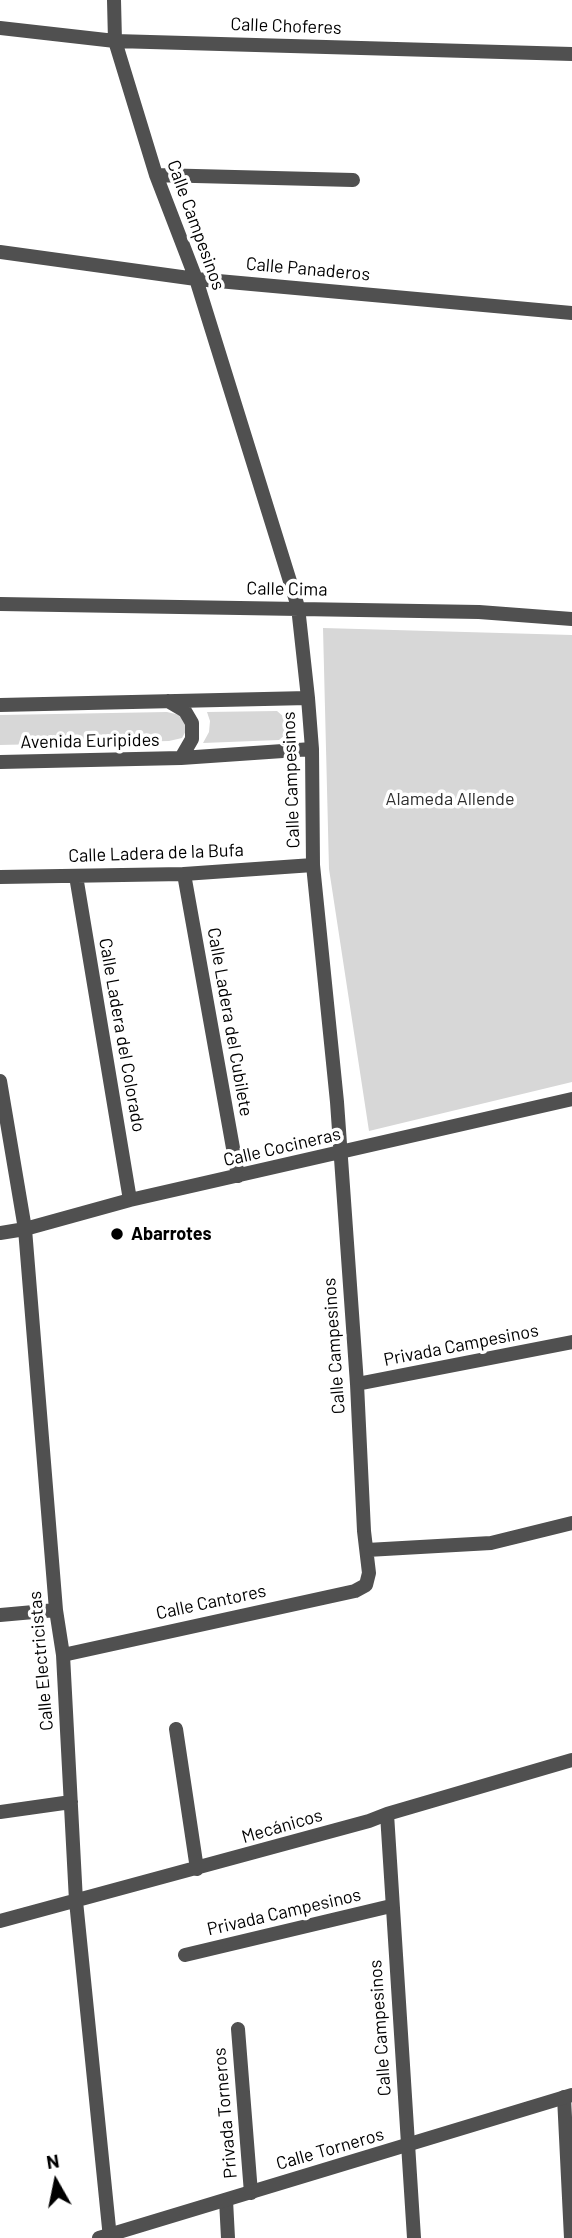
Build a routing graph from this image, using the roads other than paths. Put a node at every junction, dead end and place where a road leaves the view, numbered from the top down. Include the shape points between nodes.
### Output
1 (114, 0) edge
2 (1, 29) edge
3 (115, 41) junction
4 (572, 54) edge
5 (156, 175) junction
6 (353, 180) dead end
7 (0, 253) edge
8 (196, 278) junction
9 (572, 313) edge
10 (0, 604) edge
11 (298, 607) junction
12 (572, 619) edge
13 (308, 698) junction
14 (166, 700) junction
15 (0, 705) edge
16 (312, 749) junction
17 (181, 758) junction
18 (0, 762) edge
19 (313, 865) junction
20 (184, 874) junction
21 (76, 876) junction
22 (0, 877) edge
23 (0, 1081) edge
24 (572, 1099) edge
25 (340, 1154) junction
26 (238, 1176) junction
27 (130, 1200) junction
28 (25, 1229) junction
29 (0, 1233) edge
30 (572, 1342) edge
31 (357, 1384) junction
32 (572, 1523) edge
33 (367, 1550) junction
34 (366, 1585) joint
35 (56, 1610) junction
36 (0, 1615) edge
37 (63, 1655) junction
38 (176, 1729) dead end
39 (572, 1760) edge
40 (71, 1802) junction
41 (0, 1812) edge
42 (387, 1814) junction
43 (197, 1869) junction
44 (76, 1901) junction
45 (391, 1906) junction
46 (0, 1921) edge
47 (185, 1955) dead end
48 (238, 2029) dead end
49 (568, 2096) edge
50 (407, 2146) junction
51 (251, 2193) junction
52 (226, 2200) junction
53 (107, 2237) edge
54 (228, 2238) edge
55 (414, 2238) edge
56 (571, 2238) edge

1 - 3 street, Calle Campesinos
2 - 3 street, Calle Choferes
3 - 4 street, Calle Choferes
3 - 5 street, Calle Campesinos
5 - 6 street
5 - 8 street, Calle Campesinos
7 - 8 street, Calle Panaderos
8 - 9 street, Calle Panaderos
8 - 11 street, Calle Campesinos
10 - 11 street, Calle Cima
11 - 12 street, Calle Cima
11 - 13 street, Calle Campesinos
13 - 14 street
13 - 16 street, Calle Campesinos
14 - 15 street
14 - 17 street, Avenida Euripides via 185,710 192,723 192,739
16 - 17 street, Avenida Euripides
16 - 19 street, Calle Campesinos
17 - 18 street, Avenida Euripides
19 - 20 street, Calle Ladera de la Bufa
19 - 25 street, Calle Campesinos
20 - 21 street, Calle Ladera de la Bufa
20 - 26 street, Calle Ladera del Cubilete
21 - 22 street, Calle Ladera de la Bufa
21 - 27 street, Calle Ladera del Colorado
23 - 28 street, Calle Electricistas
24 - 25 street, Calle Cocineras
25 - 26 street, Calle Cocineras
25 - 31 street, Calle Campesinos
26 - 27 street, Calle Cocineras
27 - 28 street, Calle Cocineras
28 - 29 street, Calle Cocineras
28 - 35 street, Calle Electricistas
30 - 31 street, Privada Campesinos
31 - 33 street, Calle Campesinos
32 - 33 street via 491,1543
33 - 34 street, Calle Campesinos
34 - 37 street, Calle Cantores
35 - 36 street
35 - 37 street, Calle Electricistas
37 - 40 street, Calle Electricistas
38 - 43 street
39 - 42 street, Mecánicos
40 - 41 street
40 - 44 street, Calle Electricistas
42 - 43 street, Mecánicos
42 - 45 street, Calle Campesinos
43 - 44 street, Mecánicos
44 - 46 street, Mecánicos
44 - 53 street, Calle Electricistas
45 - 47 street, Privada Campesinos
45 - 50 street, Calle Campesinos
48 - 51 street, Privada Torneros
49 - 50 street, Calle Torneros
49 - 56 street
50 - 51 street, Calle Torneros
50 - 55 street, Calle Campesinos
51 - 52 street, Calle Torneros
52 - 53 street, Calle Torneros
52 - 54 street

